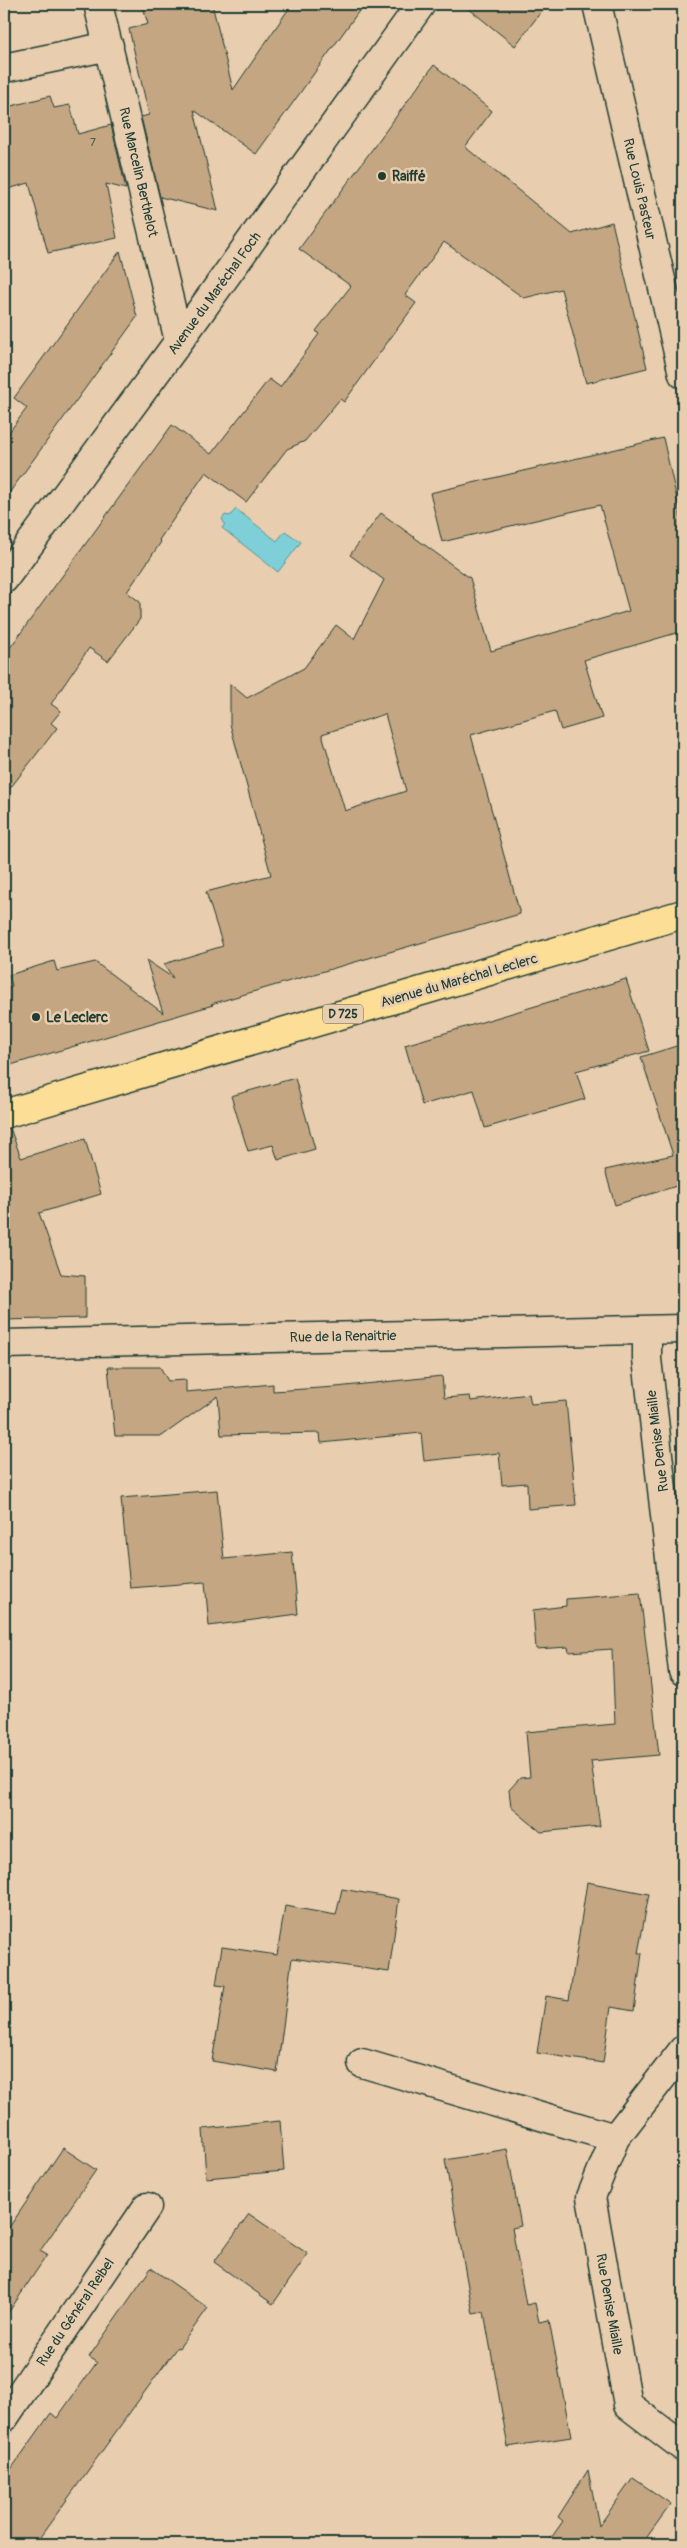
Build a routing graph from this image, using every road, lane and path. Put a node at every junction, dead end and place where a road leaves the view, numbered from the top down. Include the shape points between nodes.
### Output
1 (98, 4) edge
2 (421, 4) edge
3 (597, 4) edge
4 (109, 46) junction
5 (4, 68) edge
6 (179, 341) junction
7 (683, 374) edge
8 (4, 579) edge
9 (683, 914) edge
10 (4, 1114) edge
11 (683, 1329) edge
12 (647, 1330) junction
13 (4, 1344) edge
14 (683, 1671) edge
15 (683, 2050) edge
16 (362, 2063) dead end
17 (615, 2138) junction
18 (147, 2206) dead end
19 (4, 2418) edge
20 (683, 2447) edge

1 - 4 street, Rue Marcelin Berthelot
2 - 6 street, Avenue du Maréchal Foch
3 - 7 street, Rue Louis Pasteur
4 - 5 street
4 - 6 street, Rue Marcelin Berthelot
6 - 8 street, Avenue du Maréchal Foch
9 - 10 main road, Avenue du Maréchal Leclerc / D 725
11 - 12 street, Rue de la Renaitrie
12 - 13 street, Rue de la Renaitrie
12 - 14 street, Rue Denise Miaille via 647,1359
15 - 17 street, Rue Denise Miaille
16 - 17 street
17 - 20 street, Rue Denise Miaille via 591,2197 628,2405
18 - 19 street, Rue du Général Reibel

